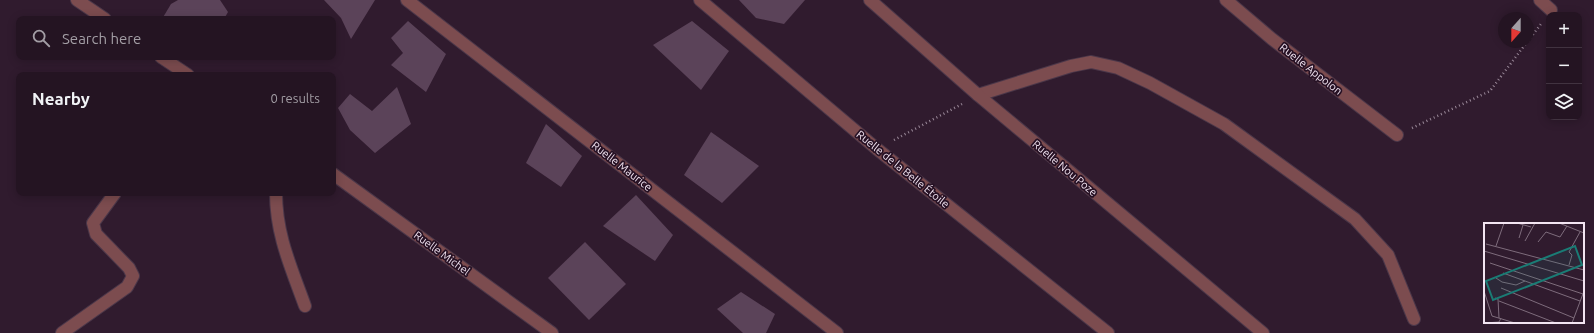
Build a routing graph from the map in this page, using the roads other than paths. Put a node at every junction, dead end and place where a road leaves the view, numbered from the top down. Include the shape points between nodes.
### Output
1 (77, 0) edge
2 (407, 0) edge
3 (700, 0) edge
4 (870, 0) edge
5 (1226, 0) edge
6 (1540, 0) edge
7 (1551, 10) road end
8 (101, 16) edge
9 (166, 60) edge
10 (184, 72) edge
11 (978, 95) junction
12 (1397, 135) road end
13 (336, 176) edge
14 (113, 196) edge
15 (276, 196) edge
16 (305, 306) dead end
17 (1414, 319) dead end
18 (62, 333) edge
19 (552, 333) edge
20 (837, 333) edge
21 (1108, 333) edge
22 (1263, 333) edge

1 - 8 street
2 - 20 street, Ruelle Maurice
3 - 21 street, Ruelle de la Belle Étoile via 877,149
4 - 11 street, Ruelle Nou Poze
5 - 12 street, Ruelle Appolon via 1272,39
6 - 7 street
9 - 10 street
11 - 17 street via 1091,62 1118,68 1150,83 1224,124 1355,219 1388,255
11 - 22 street, Ruelle Nou Poze
13 - 19 street, Ruelle Michel
14 - 18 street via 93,223 96,234 129,268 133,276 126,287
15 - 16 street via 282,243

